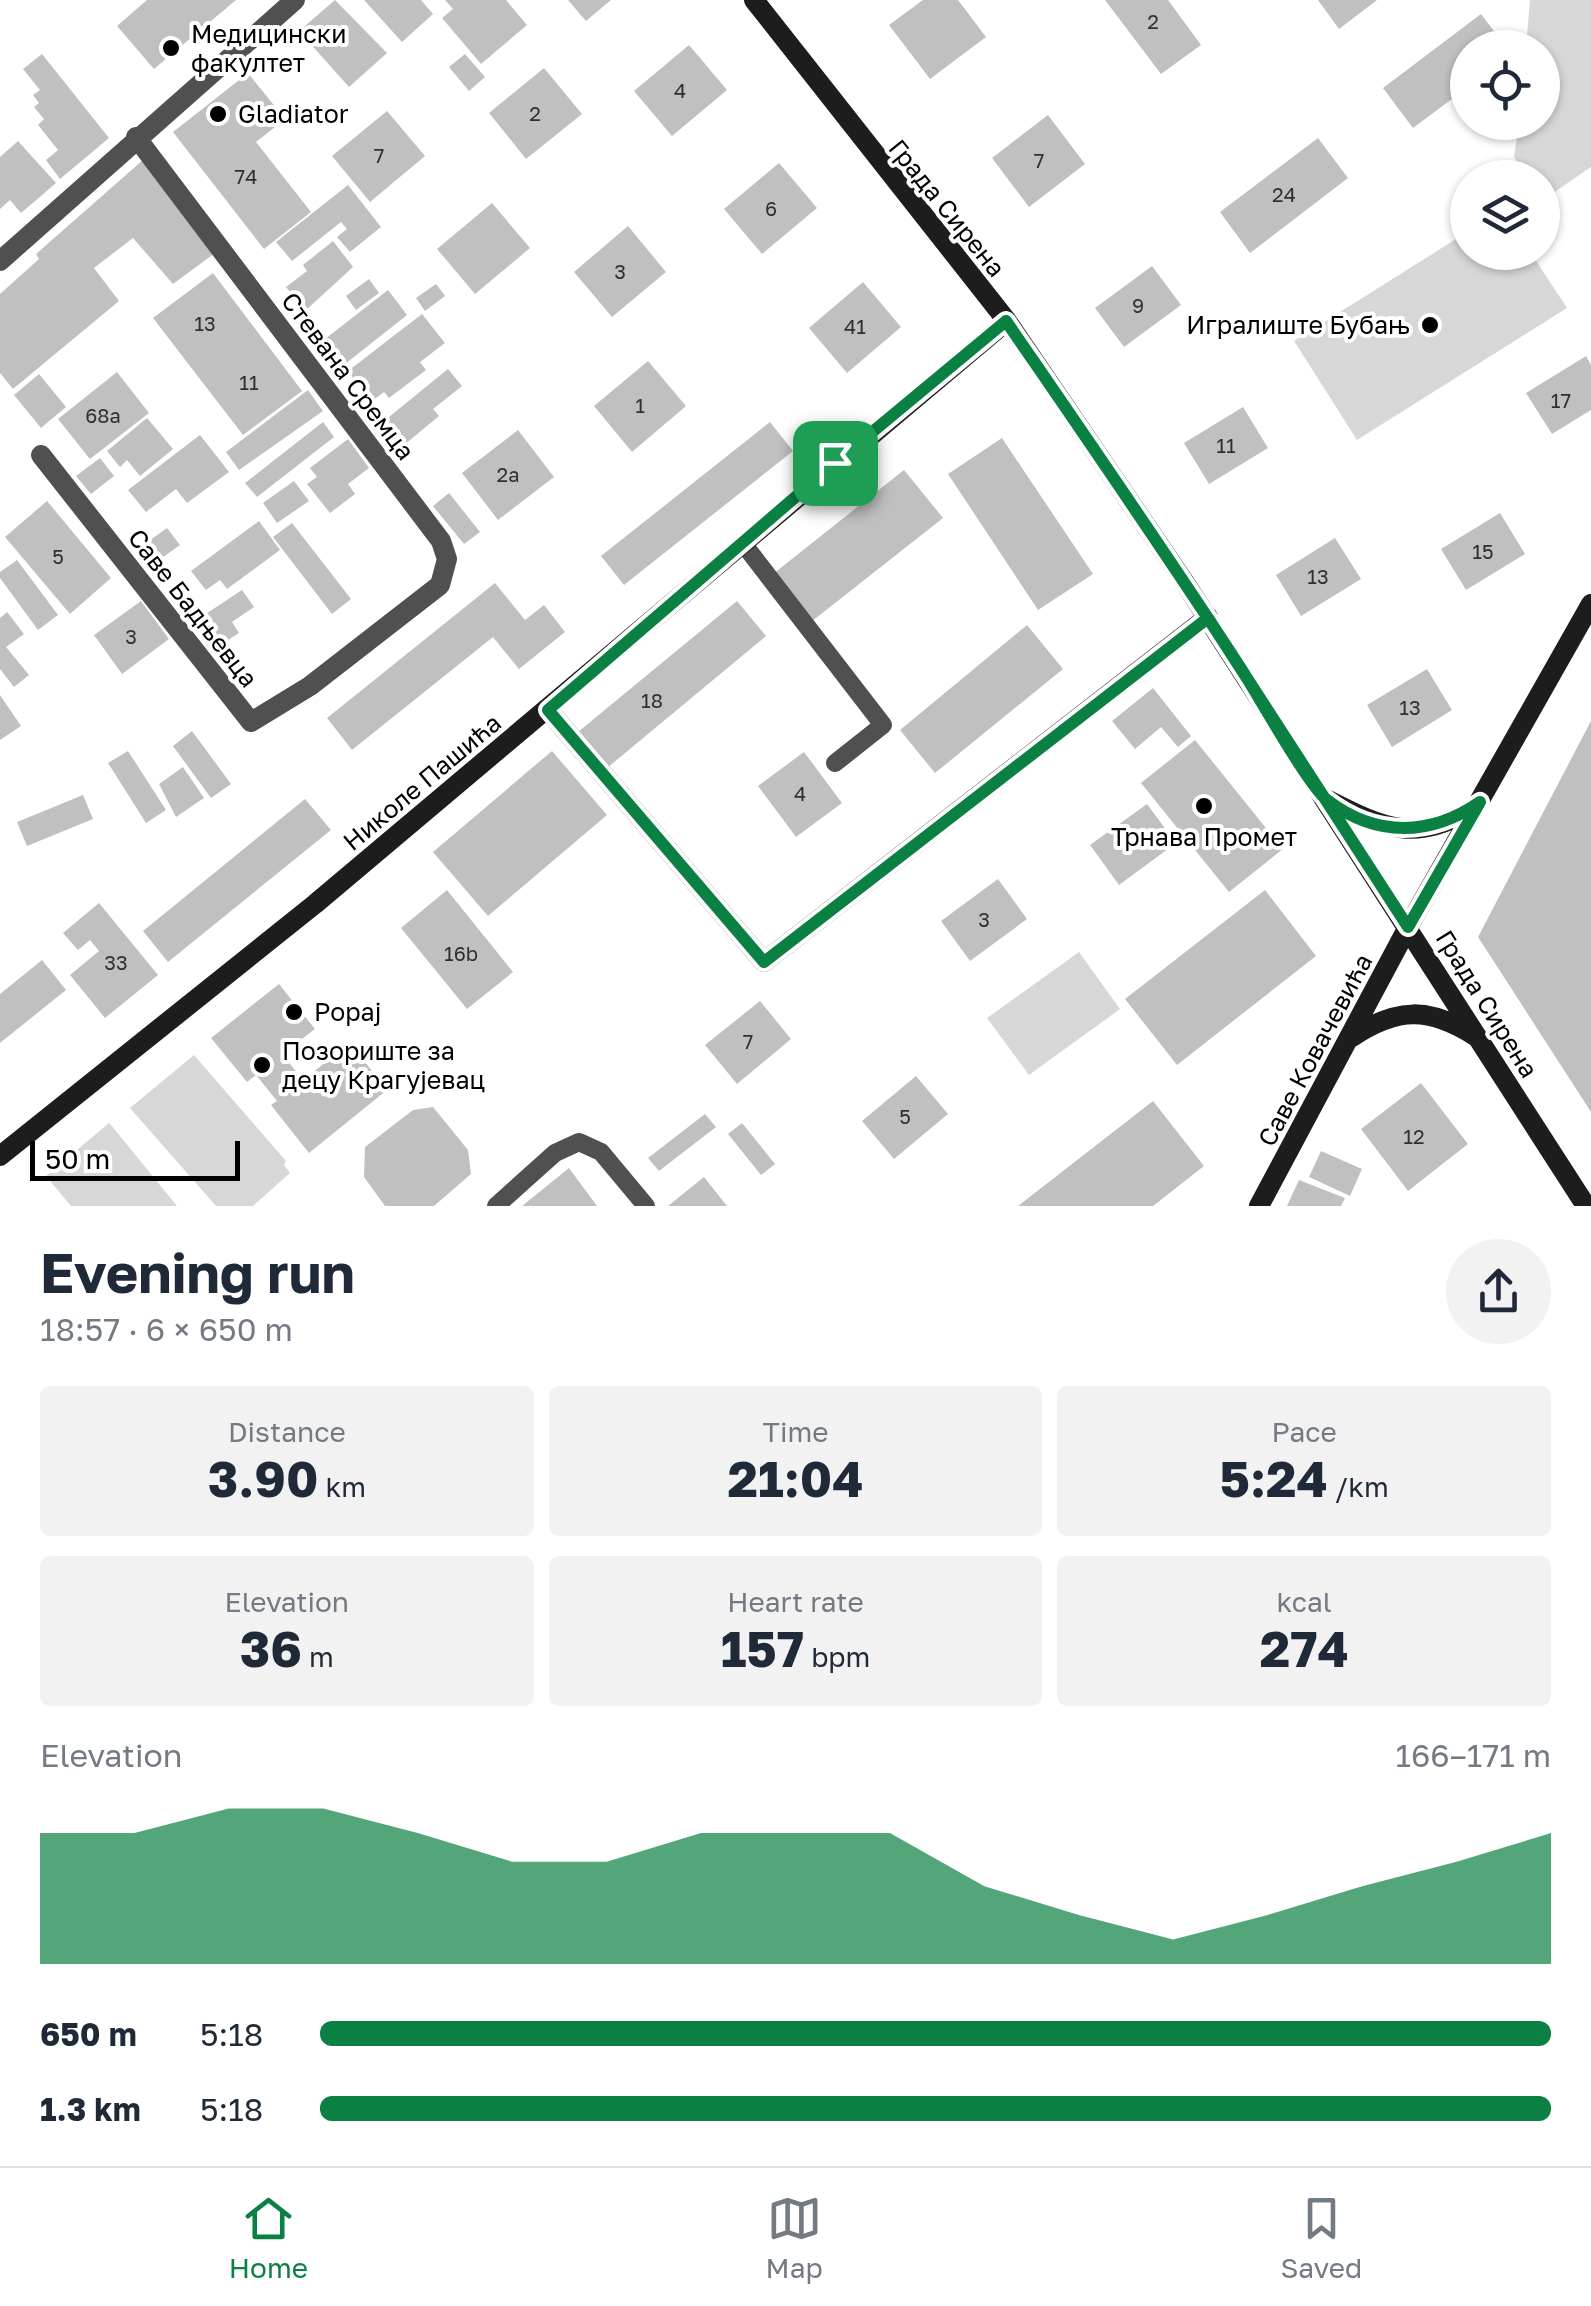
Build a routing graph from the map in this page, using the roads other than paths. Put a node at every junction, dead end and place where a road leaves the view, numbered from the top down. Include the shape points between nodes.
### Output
1 (754, 0) edge
2 (283, 4) edge
3 (136, 138) junction
4 (0, 261) edge
5 (1006, 321) junction
6 (41, 455) dead end
7 (742, 542) junction
8 (1591, 604) edge
9 (1208, 618) junction
10 (375, 638) joint
11 (548, 710) junction
12 (836, 763) dead end
13 (1325, 798) junction
14 (1480, 802) junction
15 (1408, 927) junction
16 (1350, 1038) junction
17 (1480, 1040) junction
18 (0, 1156) edge
19 (496, 1206) edge
20 (646, 1206) edge
21 (1259, 1206) edge
22 (1586, 1206) edge

1 - 5 street, Града Сирена
2 - 3 street
3 - 4 street
3 - 10 street, Стевана Сремца via 441,540 448,559 440,584
5 - 7 street, Николе Пашића
5 - 9 street, Града Сирена
6 - 10 street, Саве Бадњевца via 251,722
7 - 11 street, Николе Пашића
7 - 12 lane via 883,725
8 - 14 street, Саве Ковачевића
9 - 11 street via 764,962
9 - 13 street, Града Сирена
11 - 18 street, Николе Пашића
13 - 14 street via 1390,829 1410,830 1454,820
13 - 15 street, Града Сирена
14 - 15 street, Саве Ковачевића
15 - 16 street, Саве Ковачевића
15 - 17 street, Града Сирена
16 - 17 street via 1404,1011 1430,1012
16 - 21 street, Саве Ковачевића
17 - 22 street, Града Сирена
19 - 20 lane via 555,1153 579,1142 601,1152

